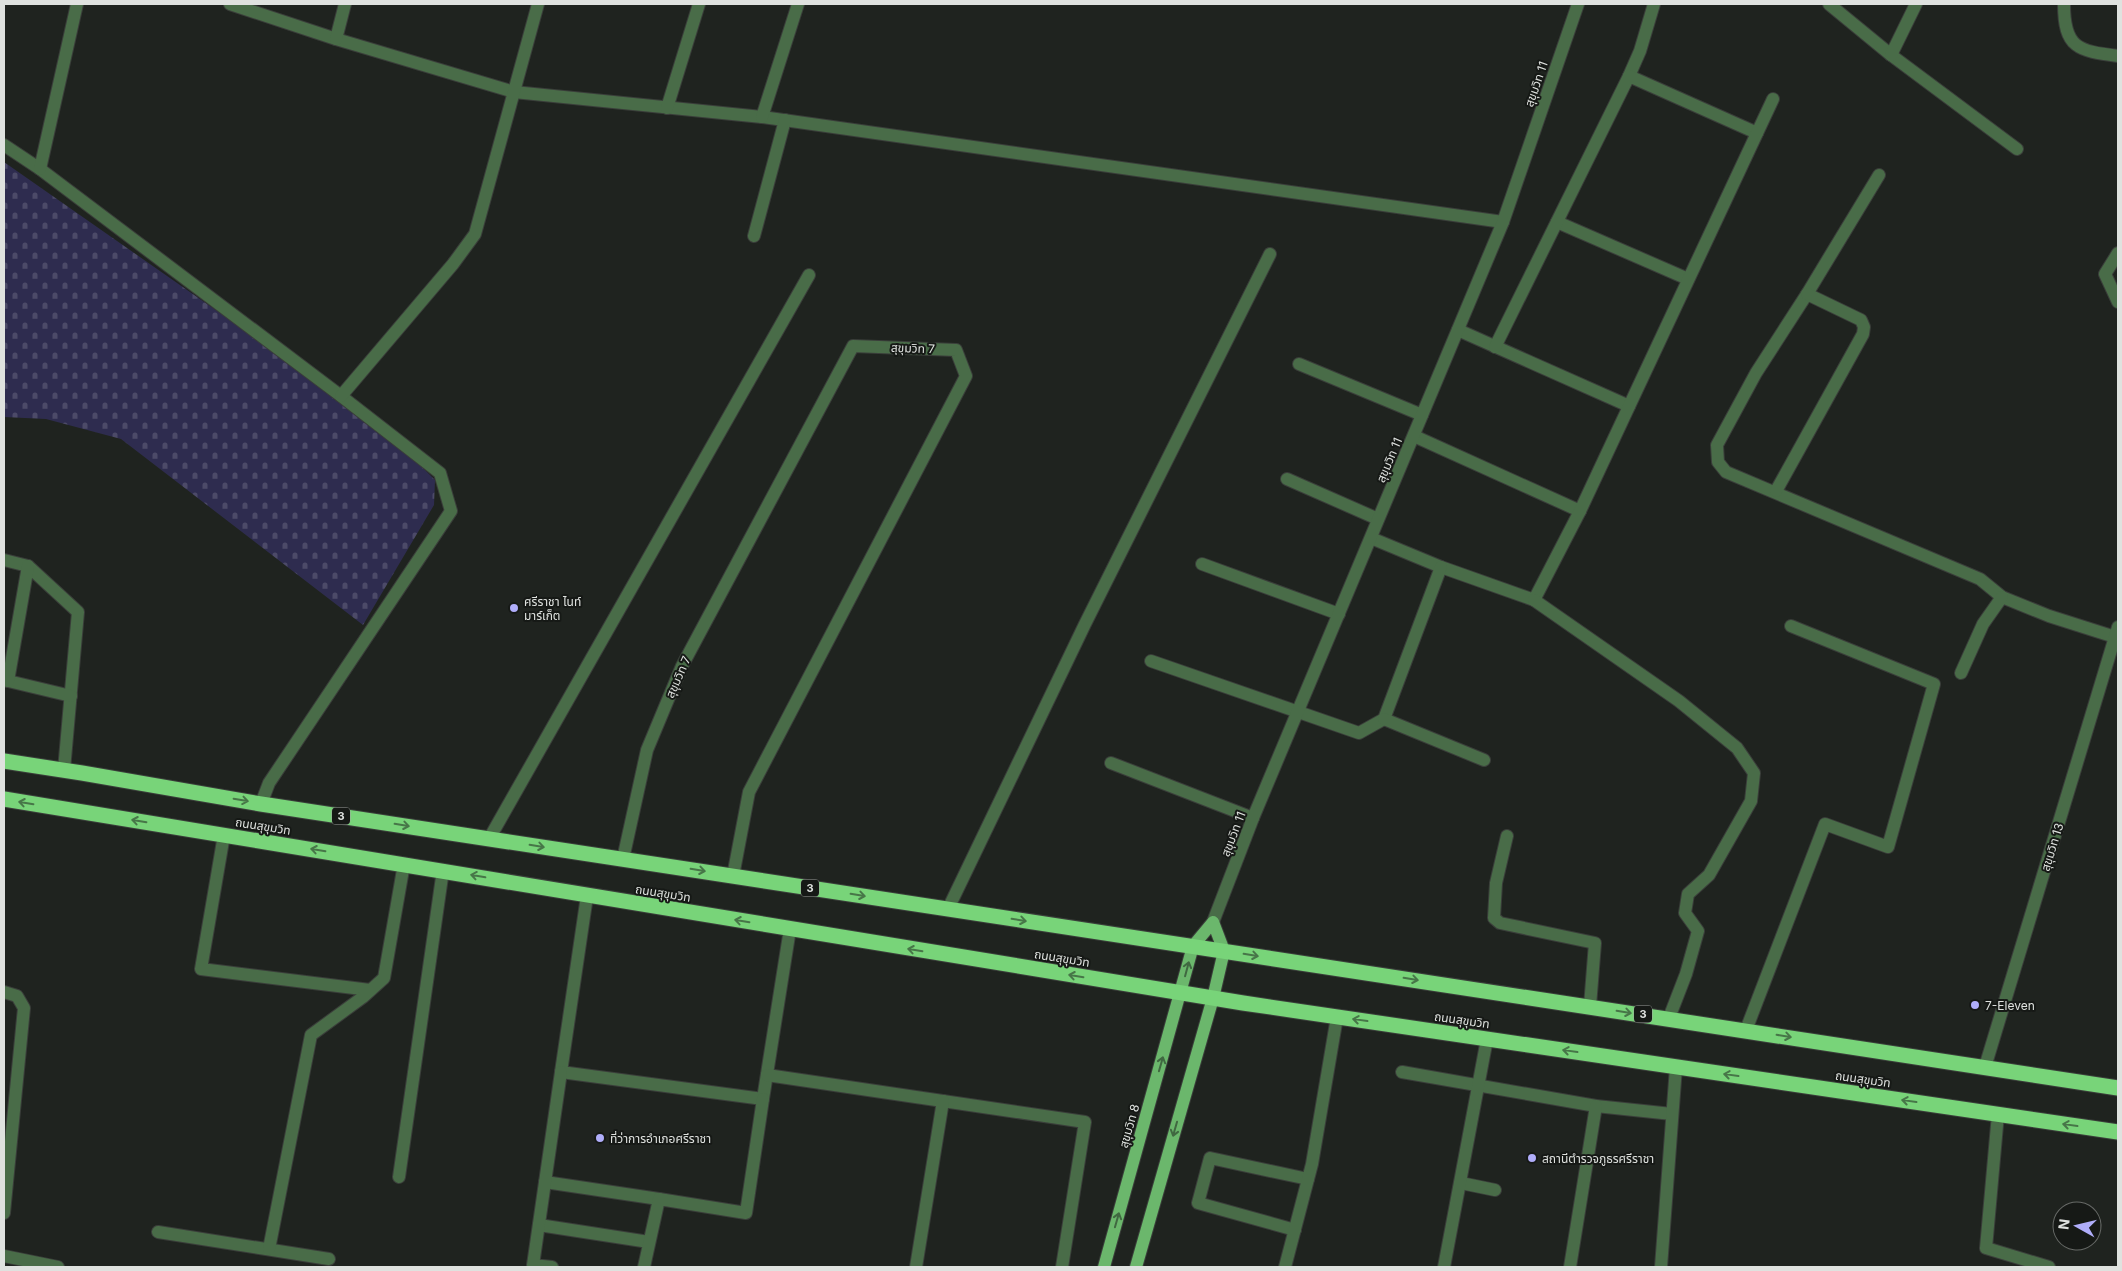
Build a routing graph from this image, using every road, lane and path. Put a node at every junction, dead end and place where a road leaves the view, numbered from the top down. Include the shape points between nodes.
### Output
1 (77, 4) edge
2 (230, 4) edge
3 (345, 4) edge
4 (538, 4) edge
5 (699, 4) edge
6 (798, 4) edge
7 (1578, 4) edge
8 (1654, 4) edge
9 (1829, 4) edge
10 (1916, 4) edge
11 (2064, 4) edge
12 (336, 39) junction
13 (1890, 55) junction
14 (2118, 56) edge
15 (1629, 76) junction
16 (514, 92) junction
17 (1773, 99) dead end
18 (667, 108) junction
19 (762, 117) junction
20 (785, 120) junction
21 (1757, 133) junction
22 (4, 146) edge
23 (2017, 149) dead end
24 (40, 169) junction
25 (1878, 175) dead end
26 (1503, 222) junction
27 (1557, 222) junction
28 (754, 236) dead end
29 (2118, 253) edge
30 (1270, 254) dead end
31 (809, 275) dead end
32 (1688, 279) junction
33 (1807, 294) junction
34 (2118, 302) edge
35 (1458, 330) junction
36 (1495, 347) junction
37 (1299, 364) dead end
38 (341, 396) junction
39 (1629, 406) junction
40 (1422, 415) junction
41 (1414, 436) junction
42 (1287, 479) dead end
43 (1776, 491) junction
44 (1580, 511) junction
45 (1378, 519) junction
46 (1372, 538) junction
47 (4, 560) edge
48 (1202, 564) dead end
49 (28, 566) junction
50 (1441, 567) junction
51 (2002, 597) junction
52 (1534, 600) junction
53 (1339, 614) junction
54 (1791, 626) dead end
55 (2117, 632) edge
56 (1151, 661) dead end
57 (1961, 673) dead end
58 (6, 680) edge
59 (70, 696) junction
60 (1298, 712) junction
61 (1384, 719) junction
62 (1484, 760) dead end
63 (4, 761) edge
64 (1111, 763) dead end
65 (64, 770) junction
66 (4, 799) edge
67 (261, 804) junction
68 (1253, 818) junction
69 (224, 835) junction
70 (1507, 836) dead end
71 (489, 839) junction
72 (623, 859) junction
73 (404, 864) junction
74 (443, 870) junction
75 (733, 876) junction
76 (587, 896) junction
77 (948, 909) junction
78 (1213, 922) junction
79 (790, 929) junction
80 (1193, 946) junction
81 (1224, 951) junction
82 (370, 990) junction
83 (4, 992) edge
84 (1181, 993) junction
85 (1213, 998) junction
86 (1590, 1006) junction
87 (1337, 1017) junction
88 (1669, 1018) junction
89 (1746, 1030) junction
90 (1487, 1039) junction
91 (1676, 1067) junction
92 (1986, 1067) junction
93 (561, 1072) junction
94 (1402, 1072) dead end
95 (767, 1075) junction
96 (1479, 1086) junction
97 (2118, 1088) edge
98 (762, 1099) junction
99 (943, 1101) junction
100 (1596, 1106) junction
101 (1672, 1114) junction
102 (1998, 1114) junction
103 (2118, 1132) edge
104 (7, 1143) edge
105 (399, 1177) dead end
106 (1308, 1180) junction
107 (545, 1182) junction
108 (1461, 1184) junction
109 (1495, 1190) dead end
110 (660, 1200) junction
111 (4, 1213) edge
112 (539, 1225) junction
113 (1295, 1230) junction
114 (158, 1232) dead end
115 (649, 1242) junction
116 (269, 1249) junction
117 (4, 1256) edge
118 (329, 1258) dead end
119 (533, 1266) edge
120 (58, 1267) edge
121 (552, 1267) edge
122 (644, 1267) edge
123 (916, 1267) edge
124 (1062, 1267) edge
125 (1104, 1267) edge
126 (1136, 1267) edge
127 (1285, 1267) edge
128 (1444, 1267) edge
129 (1570, 1267) edge
130 (1661, 1267) edge
131 (2049, 1267) edge

1 - 24 street
2 - 12 street
3 - 12 street
4 - 16 street
5 - 18 street
6 - 19 street
7 - 26 street, สุขุมวิท 11
8 - 15 street
9 - 13 street
10 - 13 street
11 - 14 street via 2067,36 2079,48
12 - 16 street
13 - 23 street
15 - 21 street
15 - 27 street
16 - 18 street
16 - 38 street via 475,234
17 - 21 street
18 - 19 street
19 - 20 street
20 - 26 street
20 - 28 street
21 - 32 street
22 - 24 street
24 - 38 street
25 - 33 street
26 - 35 street, สุขุมวิท 11
27 - 32 street
27 - 36 street
29 - 34 street via 2105,274
30 - 77 street via 1085,624
31 - 71 street
32 - 39 street
33 - 43 street via 1861,320 1863,334
33 - 43 street via 1756,373 1718,446 1718,462 1726,472
35 - 36 street
35 - 40 street, สุขุมวิท 11
36 - 39 street
37 - 40 street
38 - 67 street via 440,473 451,511 269,783
39 - 44 street
40 - 41 street, สุขุมวิท 11
41 - 44 street
41 - 45 street, สุขุมวิท 11
42 - 45 street
43 - 51 street via 1892,544 1980,579
44 - 52 street
45 - 46 street, สุขุมวิท 11
46 - 50 street
46 - 53 street, สุขุมวิท 11
47 - 49 street
48 - 53 street
49 - 58 street
49 - 59 street via 78,612
50 - 52 street
50 - 61 street
51 - 55 street via 2049,616
51 - 57 street via 1983,624
52 - 88 street via 1679,701 1737,748 1754,773 1751,801 1709,875 1688,894 1686,913 1698,931
53 - 60 street, สุขุมวิท 11
54 - 89 street via 1934,684 1888,847 1825,824
55 - 92 street, สุขุมวิท 13
56 - 60 street
58 - 59 street
59 - 65 street
60 - 61 street via 1359,734
60 - 68 street, สุขุมวิท 11
61 - 62 street
63 - 65 highway, ถนนสุขุมวิท / 3
64 - 68 street
65 -> 67 highway, ถนนสุขุมวิท / 3
69 -> 66 highway, ถนนสุขุมวิท
67 -> 71 highway, ถนนสุขุมวิท / 3
68 - 78 street, สุขุมวิท 11
73 -> 69 highway, ถนนสุขุมวิท
69 - 82 street via 200,969
70 - 86 street via 1496,883 1494,918 1500,923 1596,943
71 -> 72 highway, ถนนสุขุมวิท / 3
72 -> 75 highway, ถนนสุขุมวิท / 3
72 - 75 street, สุขุมวิท 7 via 647,750 682,666 853,346 956,350 966,376 749,792
73 - 74 highway, ถนนสุขุมวิท
73 - 82 street via 384,978
76 -> 74 highway, ถนนสุขุมวิท
74 - 105 street
75 -> 77 highway, ถนนสุขุมวิท / 3
79 -> 76 highway, ถนนสุขุมวิท
76 - 93 street
77 -> 80 highway, ถนนสุขุมวิท / 3
78 - 80 main road, สุขุมวิท 11
78 - 81 main road
84 -> 79 highway, ถนนสุขุมวิท
79 - 95 street
80 - 81 highway, ถนนสุขุมวิท / 3
84 -> 80 main road, สุขุมวิท 11
81 - 85 main road
81 -> 86 highway, ถนนสุขุมวิท / 3
82 - 116 street via 311,1035
83 - 104 street via 17,996 24,1008
84 - 85 highway, ถนนสุขุมวิท
125 -> 84 main road, สุขุมวิท 8
85 - 87 highway, ถนนสุขุมวิท
85 -> 126 main road
86 -> 88 highway, ถนนสุขุมวิท / 3
90 -> 87 highway, ถนนสุขุมวิท
87 - 106 street
88 - 89 highway, ถนนสุขุมวิท / 3
89 -> 92 highway, ถนนสุขุมวิท / 3
91 -> 90 highway, ถนนสุขุมวิท
90 - 96 street
91 - 101 street
102 -> 91 highway, ถนนสุขุมวิท
92 - 97 highway, ถนนสุขุมวิท / 3
93 - 98 street
93 - 107 street
94 - 96 street
95 - 98 street
95 - 99 street
96 - 100 street
96 - 108 street
98 - 110 street via 746,1213
99 - 123 street
99 - 124 street via 1085,1122
100 - 101 street
100 - 129 street
101 - 130 street
103 -> 102 highway, ถนนสุขุมวิท
102 - 131 street via 1986,1248
104 - 111 street
106 - 113 street
106 - 113 street via 1210,1158 1198,1203
107 - 110 street
107 - 112 street
108 - 109 street
108 - 128 street
110 - 115 street
112 - 115 street
112 - 119 street
113 - 127 street
114 - 116 street
115 - 122 street
116 - 118 street
117 - 120 street
119 - 121 street

